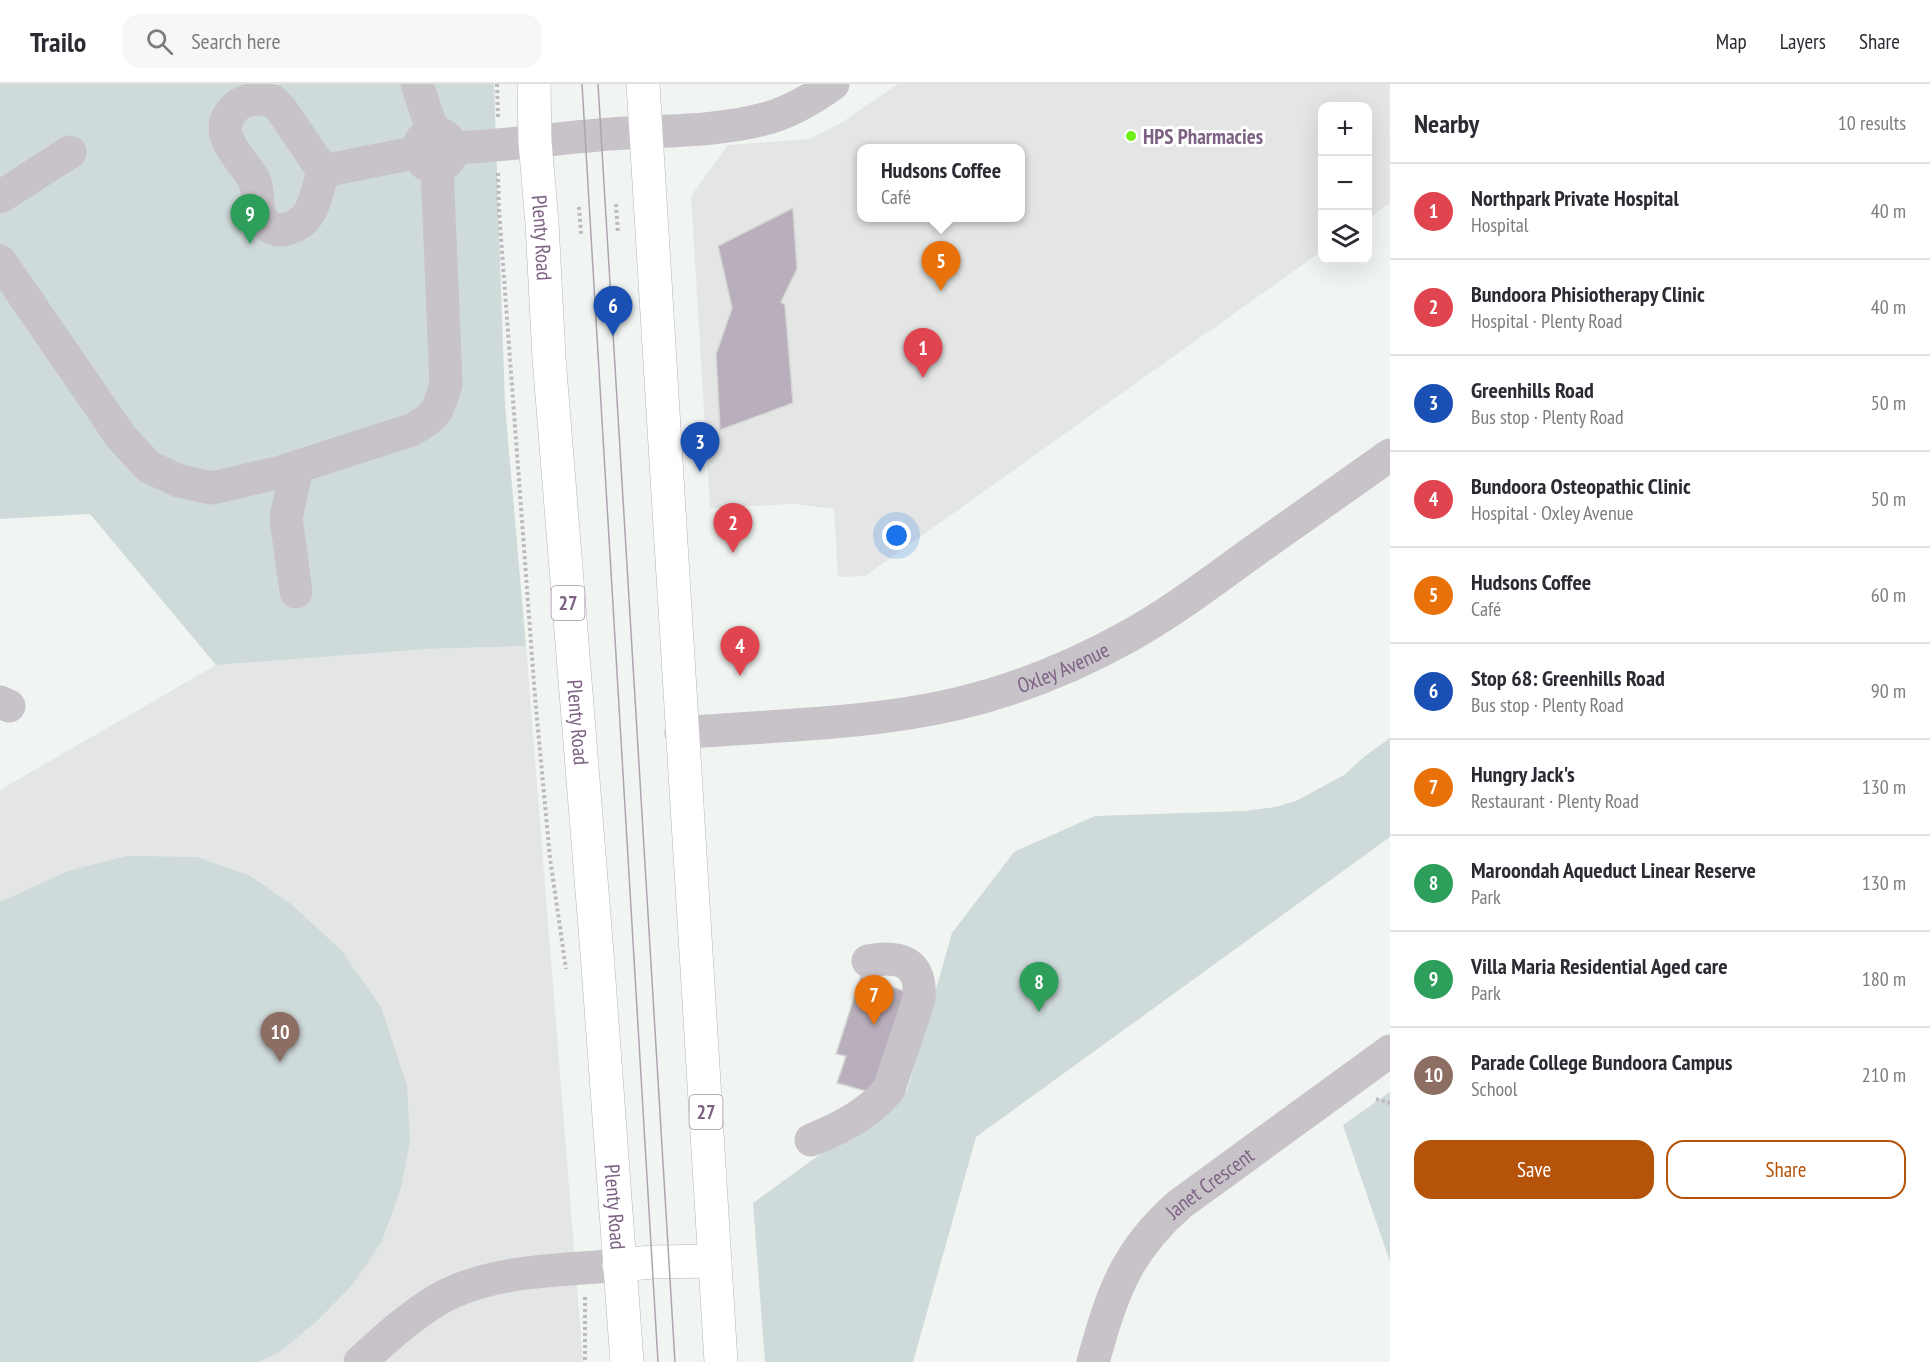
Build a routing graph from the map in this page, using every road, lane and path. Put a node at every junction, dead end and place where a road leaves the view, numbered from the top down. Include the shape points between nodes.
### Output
1 (417, 84) edge
2 (497, 84) edge
3 (534, 84) edge
4 (643, 84) edge
5 (833, 84) edge
6 (646, 132) junction
7 (535, 142) junction
8 (498, 146) junction
9 (435, 150) junction
10 (70, 152) dead end
11 (323, 171) dead end
12 (0, 197) edge
13 (616, 204) dead end
14 (579, 207) dead end
15 (581, 234) dead end
16 (618, 234) dead end
17 (0, 261) edge
18 (1390, 455) edge
19 (297, 467) junction
20 (296, 592) dead end
21 (681, 733) junction
22 (868, 962) dead end
23 (568, 980) dead end
24 (1390, 1052) edge
25 (1376, 1099) dead end
26 (1390, 1103) edge
27 (811, 1140) dead end
28 (715, 1261) junction
29 (619, 1265) junction
30 (586, 1269) junction
31 (360, 1362) edge
32 (585, 1362) edge
33 (627, 1362) edge
34 (721, 1362) edge
35 (1093, 1362) edge

1 - 9 street
2 - 8 path
3 - 7 highway, Plenty Road / 27
4 - 6 highway, 27
5 - 6 street via 788,111 763,120
6 - 7 street
6 - 21 highway, 27
7 - 8 street
7 - 29 highway, Plenty Road / 27
8 - 9 street
8 - 23 path via 499,210 535,697 550,858
9 - 11 street
9 - 19 street via 446,384 438,409 411,430
10 - 12 street
13 - 16 path
14 - 15 path
17 - 19 street via 121,437 149,467 179,481 212,488
18 - 21 street, Oxley Avenue via 1130,636 1015,687 957,704 898,715
19 - 20 street via 286,518
21 - 28 highway, 27
22 - 27 street via 895,958 904,962 917,978 919,999 889,1089 862,1113
24 - 35 street, Janet Crescent via 1157,1224 1125,1269
25 - 26 path
28 - 29 highway
28 - 34 highway, 27
29 - 30 street
29 - 33 highway, Plenty Road / 27
30 - 31 street via 502,1278 465,1287 411,1318
30 - 32 path

